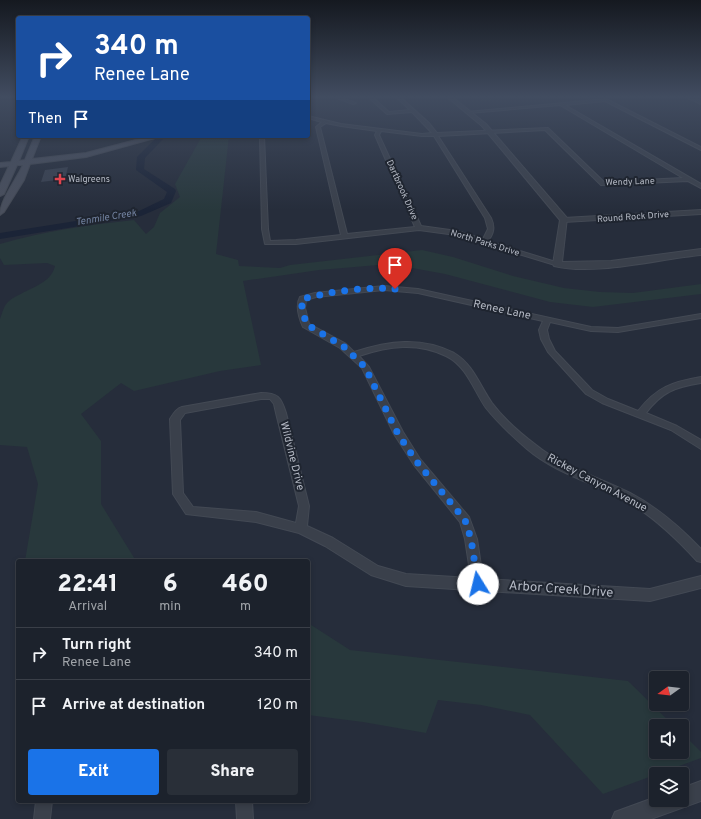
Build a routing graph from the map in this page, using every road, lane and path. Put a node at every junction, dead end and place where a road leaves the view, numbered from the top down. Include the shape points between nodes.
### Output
1 (320, 134) edge
2 (377, 134) edge
3 (435, 134) edge
4 (492, 134) edge
5 (551, 134) edge
6 (612, 134) edge
7 (672, 134) edge
8 (25, 138) edge
9 (37, 138) edge
10 (143, 138) edge
11 (150, 138) edge
12 (262, 138) edge
13 (137, 141) junction
14 (701, 149) edge
15 (28, 160) junction
16 (0, 161) edge
17 (15, 162) junction
18 (0, 165) edge
19 (688, 179) junction
20 (16, 185) junction
21 (701, 186) edge
22 (2, 190) edge
23 (0, 212) edge
24 (701, 212) edge
25 (564, 220) junction
26 (419, 228) junction
27 (344, 236) junction
28 (484, 242) junction
29 (701, 252) edge
30 (557, 264) junction
31 (701, 316) edge
32 (547, 320) junction
33 (354, 355) junction
34 (701, 380) edge
35 (261, 396) joint
36 (640, 415) junction
37 (701, 445) edge
38 (301, 530) junction
39 (701, 557) edge
40 (701, 582) edge
41 (478, 584) junction
42 (701, 791) edge
43 (689, 795) edge
44 (44, 803) edge
45 (244, 803) edge
46 (656, 807) edge
47 (42, 819) edge
48 (245, 819) edge
49 (622, 819) edge

1 - 27 street
2 - 26 street, Dartbrook Drive
3 - 28 street via 492,225 490,235
4 - 25 street
5 - 19 street, Wendy Lane via 603,184
6 - 19 street
7 - 14 street
8 - 17 main road
9 - 15 main road
10 - 13 main road
11 - 13 main road
12 - 27 street, North Parks Drive via 267,242 296,242
13 - 15 main road via 86,155
15 - 17 main road
15 - 20 main road
16 - 17 main road
17 - 18 main road
17 - 22 main road
19 - 21 street
20 - 22 main road
20 - 23 main road
24 - 25 street, Round Rock Drive
25 - 30 street
26 - 27 street, North Parks Drive
26 - 28 street, North Parks Drive via 457,233
28 - 30 street, North Parks Drive
29 - 30 street, North Parks Drive via 604,264
31 - 32 street, Renee Lane via 618,330 592,329
32 - 33 street, Renee Lane via 418,292 384,288 315,295 303,299 301,308 306,324
32 - 36 street via 543,330 552,352 588,392
33 - 39 street, Rickey Canyon Avenue via 395,343 415,344 452,356 470,373 489,405 534,449 569,471 626,496 661,517
33 - 41 street via 365,367 398,434 417,462 465,520 471,539
34 - 36 street via 675,384 664,390 652,398
35 - 38 street, Wildvine Drive via 272,396 281,413 304,506
35 - 38 street, Arbor Creek Drive via 182,410 175,419 178,494 190,511 256,517
36 - 37 street via 674,428
38 - 41 street, Arbor Creek Drive via 330,542 375,571 406,580
40 - 41 street, Arbor Creek Drive via 650,595
42 - 43 street
44 - 47 street
45 - 48 street
46 - 49 street

